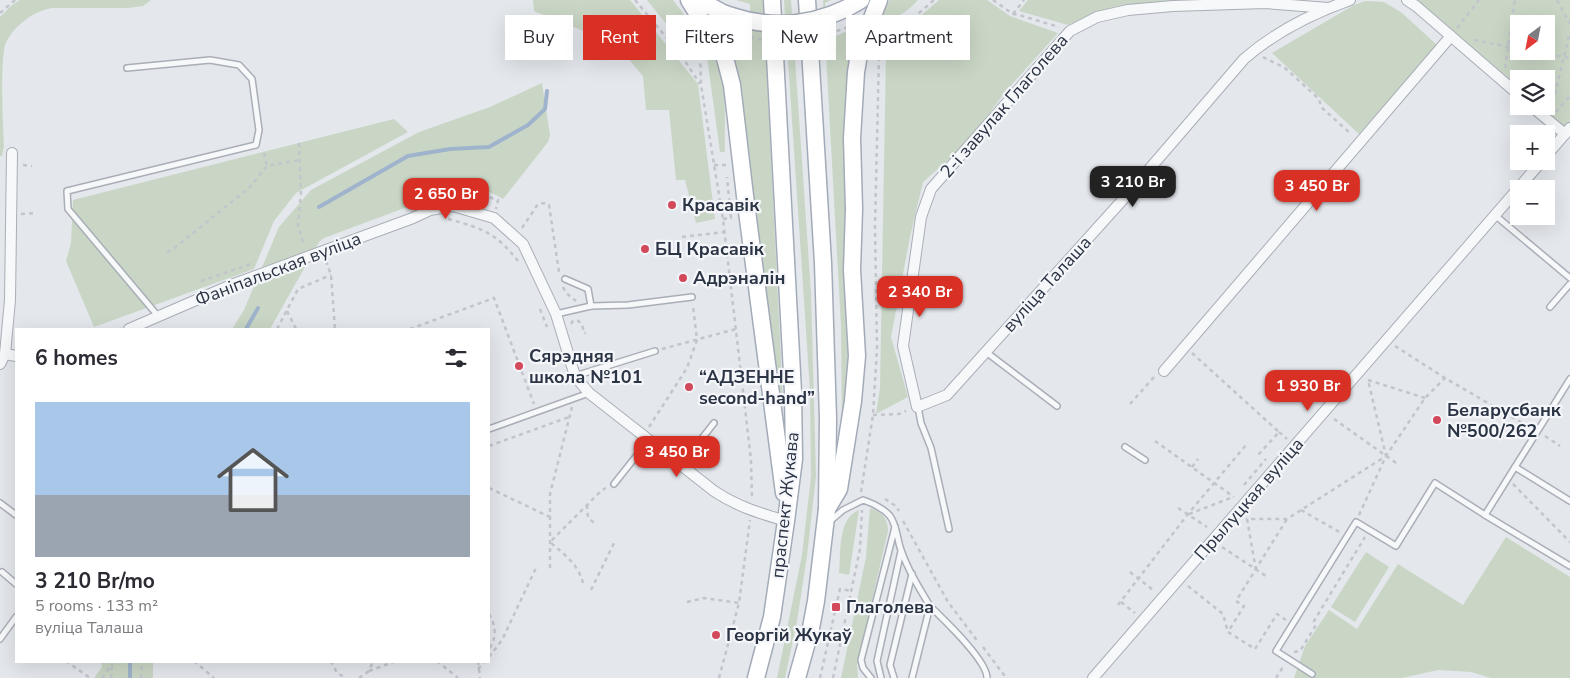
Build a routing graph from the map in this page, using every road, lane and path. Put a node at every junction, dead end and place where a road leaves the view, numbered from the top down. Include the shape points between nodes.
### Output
1 (15, 0) edge
2 (635, 0) edge
3 (689, 0) edge
4 (699, 0) edge
5 (772, 0) edge
6 (807, 0) edge
7 (879, 0) edge
8 (934, 0) edge
9 (994, 0) edge
10 (1024, 0) edge
11 (1350, 0) edge
12 (1479, 0) edge
13 (1515, 0) edge
14 (1557, 0) edge
15 (1412, 3) edge
16 (854, 4) edge
17 (1328, 8) junction
18 (0, 13) edge
19 (1013, 14) junction
20 (917, 15) edge
21 (1570, 24) edge
22 (1070, 31) junction
23 (1570, 32) edge
24 (1451, 36) junction
25 (666, 37) edge
26 (1507, 47) junction
27 (1510, 48) edge
28 (1252, 51) junction
29 (1555, 55) edge
30 (1564, 57) junction
31 (1570, 58) edge
32 (684, 60) edge
33 (700, 60) edge
34 (879, 60) edge
35 (127, 68) dead end
36 (1503, 82) junction
37 (701, 85) junction
38 (1510, 88) edge
39 (1570, 96) edge
40 (1541, 115) edge
41 (1548, 121) junction
42 (1568, 134) edge
43 (1360, 142) junction
44 (299, 143) dead end
45 (1555, 147) edge
46 (12, 153) dead end
47 (264, 153) dead end
48 (299, 160) junction
49 (714, 165) junction
50 (267, 166) junction
51 (1534, 170) edge
52 (0, 198) edge
53 (12, 198) junction
54 (1496, 216) junction
55 (446, 219) dead end
56 (723, 219) junction
57 (523, 232) dead end
58 (724, 232) junction
59 (682, 237) dead end
60 (304, 246) dead end
61 (167, 252) dead end
62 (326, 260) dead end
63 (520, 264) dead end
64 (559, 274) dead end
65 (331, 275) junction
66 (1570, 278) edge
67 (563, 279) joint
68 (1570, 284) edge
69 (692, 297) joint
70 (591, 306) junction
71 (539, 307) dead end
72 (1550, 307) dead end
73 (571, 310) junction
74 (287, 311) junction
75 (556, 314) junction
76 (158, 316) junction
77 (131, 328) edge
78 (278, 328) edge
79 (296, 328) edge
80 (335, 328) edge
81 (413, 328) edge
82 (570, 329) dead end
83 (736, 330) junction
84 (586, 333) dead end
85 (550, 334) dead end
86 (697, 340) junction
87 (1387, 341) junction
88 (1185, 346) junction
89 (655, 351) joint
90 (986, 352) junction
91 (5, 354) junction
92 (15, 356) edge
93 (0, 364) edge
94 (1164, 371) joint
95 (575, 376) junction
96 (1445, 378) junction
97 (1570, 379) edge
98 (589, 393) junction
99 (574, 398) junction
100 (1425, 398) junction
101 (1130, 404) dead end
102 (1057, 406) dead end
103 (918, 407) junction
104 (537, 413) junction
105 (873, 415) junction
106 (656, 416) dead end
107 (570, 417) junction
108 (1334, 419) dead end
109 (714, 423) dead end
110 (490, 429) edge
111 (1537, 431) junction
112 (1279, 432) junction
113 (649, 440) junction
114 (1155, 441) dead end
115 (1290, 442) dead end
116 (1246, 445) dead end
117 (490, 446) edge
118 (1560, 446) dead end
119 (1125, 447) dead end
120 (1258, 455) dead end
121 (1386, 456) junction
122 (1198, 459) dead end
123 (1145, 460) dead end
124 (681, 465) junction
125 (1399, 465) dead end
126 (1192, 467) junction
127 (1515, 467) junction
128 (1508, 479) junction
129 (1214, 483) junction
130 (614, 484) joint
131 (490, 488) edge
132 (883, 498) dead end
133 (863, 500) junction
134 (1570, 501) edge
135 (0, 503) edge
136 (587, 505) junction
137 (1178, 508) dead end
138 (827, 509) junction
139 (1301, 510) junction
140 (752, 511) junction
141 (14, 513) edge
142 (899, 513) dead end
143 (1188, 514) junction
144 (1485, 515) junction
145 (550, 517) junction
146 (787, 517) junction
147 (903, 519) dead end
148 (1287, 519) junction
149 (1356, 522) junction
150 (596, 525) dead end
151 (825, 525) junction
152 (895, 527) junction
153 (1207, 528) dead end
154 (949, 530) dead end
155 (1370, 530) junction
156 (1347, 536) junction
157 (615, 541) dead end
158 (550, 542) junction
159 (1570, 542) edge
160 (1222, 547) dead end
161 (901, 550) junction
162 (1570, 566) edge
163 (536, 568) dead end
164 (550, 568) dead end
165 (1256, 570) junction
166 (2, 572) dead end
167 (1130, 572) dead end
168 (912, 574) junction
169 (1266, 576) dead end
170 (1138, 579) junction
171 (15, 582) edge
172 (583, 583) dead end
173 (1188, 586) dead end
174 (591, 590) dead end
175 (852, 591) junction
176 (1155, 591) dead end
177 (688, 602) dead end
178 (739, 603) junction
179 (1118, 605) dead end
180 (930, 606) junction
181 (490, 616) edge
182 (15, 618) edge
183 (1292, 624) junction
184 (1228, 632) junction
185 (1, 635) edge
186 (490, 647) edge
187 (490, 656) edge
188 (1289, 659) junction
189 (69, 663) edge
190 (111, 663) edge
191 (112, 663) edge
192 (142, 663) edge
193 (196, 663) edge
194 (333, 663) edge
195 (372, 663) edge
196 (391, 663) edge
197 (439, 663) edge
198 (478, 663) edge
199 (483, 663) edge
200 (478, 669) junction
201 (369, 671) junction
202 (1312, 674) dead end
203 (90, 678) edge
204 (102, 678) edge
205 (111, 678) edge
206 (141, 678) edge
207 (214, 678) edge
208 (338, 678) edge
209 (345, 678) edge
210 (359, 678) edge
211 (458, 678) edge
212 (480, 678) edge
213 (720, 678) edge
214 (756, 678) edge
215 (797, 678) edge
216 (820, 678) edge
217 (834, 678) edge
218 (870, 678) edge
219 (881, 678) edge
220 (894, 678) edge
221 (912, 678) edge
222 (987, 678) edge
223 (1004, 678) edge
224 (1093, 678) edge
225 (1276, 678) edge

1 - 18 path
2 - 25 path
3 - 146 main road via 725,58 732,85
4 - 16 main road, bridge via 724,14 772,25 822,18
5 - 146 main road, праспект Жукава via 793,392 794,459
6 - 138 main road, праспект Жукава via 823,263
7 - 138 main road via 860,49 856,72 852,138 852,270 857,356 838,489
8 - 20 path
9 - 19 path
10 - 19 path
11 - 17 street, вуліца Талаша
12 - 24 path
13 - 26 path
14 - 21 path
15 - 24 street
17 - 22 street, 2-і завулак Глаголева via 1265,3 1183,5 1128,10 1097,17
17 - 28 street, вуліца Талаша
19 - 22 path
22 - 103 street, 2-і завулак Глаголева via 931,189 921,217 903,346
23 - 30 path
24 - 26 path
24 - 36 street
24 - 43 street
26 - 27 path
26 - 36 path
28 - 43 path via 1285,68
28 - 90 street, вуліца Талаша
29 - 30 path
30 - 31 path
30 - 41 path
32 - 37 path
33 - 37 path
34 - 105 path via 878,349
35 - 76 lane via 210,60 239,65 252,80 259,130 256,145 68,190 68,209
36 - 38 street
37 - 49 path
39 - 41 path
40 - 41 street
41 - 42 street
42 - 45 street
43 - 88 street
44 - 48 path
46 - 53 street
47 - 50 path
48 - 50 path
48 - 60 path via 298,226
49 - 56 path
49 - 56 path via 726,166 731,218
50 - 61 path via 249,188
51 - 54 street, Прылуцкая вуліца
52 - 53 street
53 - 91 street via 10,300
54 - 66 lane
54 - 87 street, Прылуцкая вуліца
55 - 63 path via 477,227 504,244
56 - 58 path
57 - 64 path via 522,227 538,204 549,205
58 - 59 path
58 - 83 path
62 - 65 path
65 - 74 path via 298,289
65 - 80 path
67 - 70 lane via 588,289
67 - 73 path via 566,293 577,303 570,306
68 - 72 lane
69 - 70 lane
69 - 86 path
70 - 73 lane
71 - 85 path
73 - 75 lane
74 - 78 path
74 - 79 path
75 - 76 street, Фаніпальская вуліца via 522,244 494,218 453,206 430,210 231,284
75 - 95 street, Фаніпальская вуліца
76 - 77 street, Фаніпальская вуліца
81 - 104 path via 494,298
82 - 84 path via 573,321 577,320
83 - 86 path
83 - 140 path via 751,460
86 - 89 path
86 - 106 path via 687,368
87 - 96 path
87 - 224 street, Прылуцкая вуліца
88 - 94 street
88 - 112 path
89 - 95 lane
90 - 102 lane
90 - 103 street, вуліца Талаша via 947,395
91 - 92 street
91 - 93 street
94 - 101 path via 1156,375
95 - 98 street, Фаніпальская вуліца
96 - 100 path
96 - 111 path
97 - 111 lane
98 - 99 lane
98 - 113 street, Фаніпальская вуліца
99 - 104 lane
99 - 107 path
100 - 121 path
100 - 121 path via 1368,380
103 - 105 path via 899,414
103 - 154 lane via 920,423 932,448
104 - 110 lane
105 - 133 path via 862,487
107 - 117 path
107 - 145 path via 550,494
108 - 121 path
109 - 124 lane
111 - 118 path
111 - 127 lane
112 - 115 path
112 - 120 path
113 - 124 street, Фаніпальская вуліца
113 - 130 lane
114 - 126 path
116 - 129 path
119 - 123 lane
121 - 125 path
121 - 139 path
121 - 149 path
122 - 126 path
124 - 140 street, Фаніпальская вуліца via 720,495
126 - 129 path
127 - 128 lane
127 - 134 lane
128 - 144 lane
128 - 159 path
129 - 143 path
129 - 143 path via 1234,496
130 - 136 path via 602,490
131 - 145 path
132 - 142 path via 896,506
133 - 151 lane via 843,510
133 - 152 lane via 889,516
133 - 175 path via 860,549
135 - 141 lane
136 - 150 path via 588,517
136 - 158 path
137 - 143 path
138 - 151 main road, праспект Жукава
139 - 148 path
139 - 156 path
140 - 146 street, Фаніпальская вуліца
140 - 178 path
143 - 153 path
143 - 170 path
144 - 155 lane via 1435,483 1396,546
144 - 162 lane
145 - 158 path
146 - 214 main road, праспект Жукава via 772,617
147 - 223 path via 948,602
148 - 165 path
148 - 165 path via 1247,519
149 - 155 lane
149 - 156 lane
151 - 215 main road, праспект Жукава via 816,601
152 - 161 lane
152 - 218 lane via 862,660
155 - 188 path via 1314,621 1316,625 1300,651 1294,652
156 - 183 lane
157 - 174 path
158 - 164 path
158 - 172 path via 571,560
160 - 165 path
161 - 168 lane
161 - 219 lane via 877,661
163 - 187 path via 502,640
165 - 169 path
165 - 184 path via 1236,601 1244,606
166 - 171 lane
167 - 170 path
168 - 180 lane
168 - 220 lane via 890,665
170 - 176 path
170 - 179 path
173 - 184 path via 1223,614
175 - 216 path via 840,590
175 - 217 path
177 - 178 path via 704,598
178 - 213 path
180 - 221 lane
180 - 222 lane via 982,663
181 - 186 path via 495,631
182 - 185 lane
183 - 184 path via 1277,614 1255,649
183 - 188 lane via 1276,651
188 - 202 lane
188 - 225 path
189 - 203 path
190 - 204 path
191 - 205 path
192 - 206 path
193 - 207 path
194 - 209 path via 337,673
195 - 201 path
196 - 201 path
197 - 211 path
198 - 200 path
199 - 200 path
200 - 212 path
201 - 210 path
208 - 209 path

